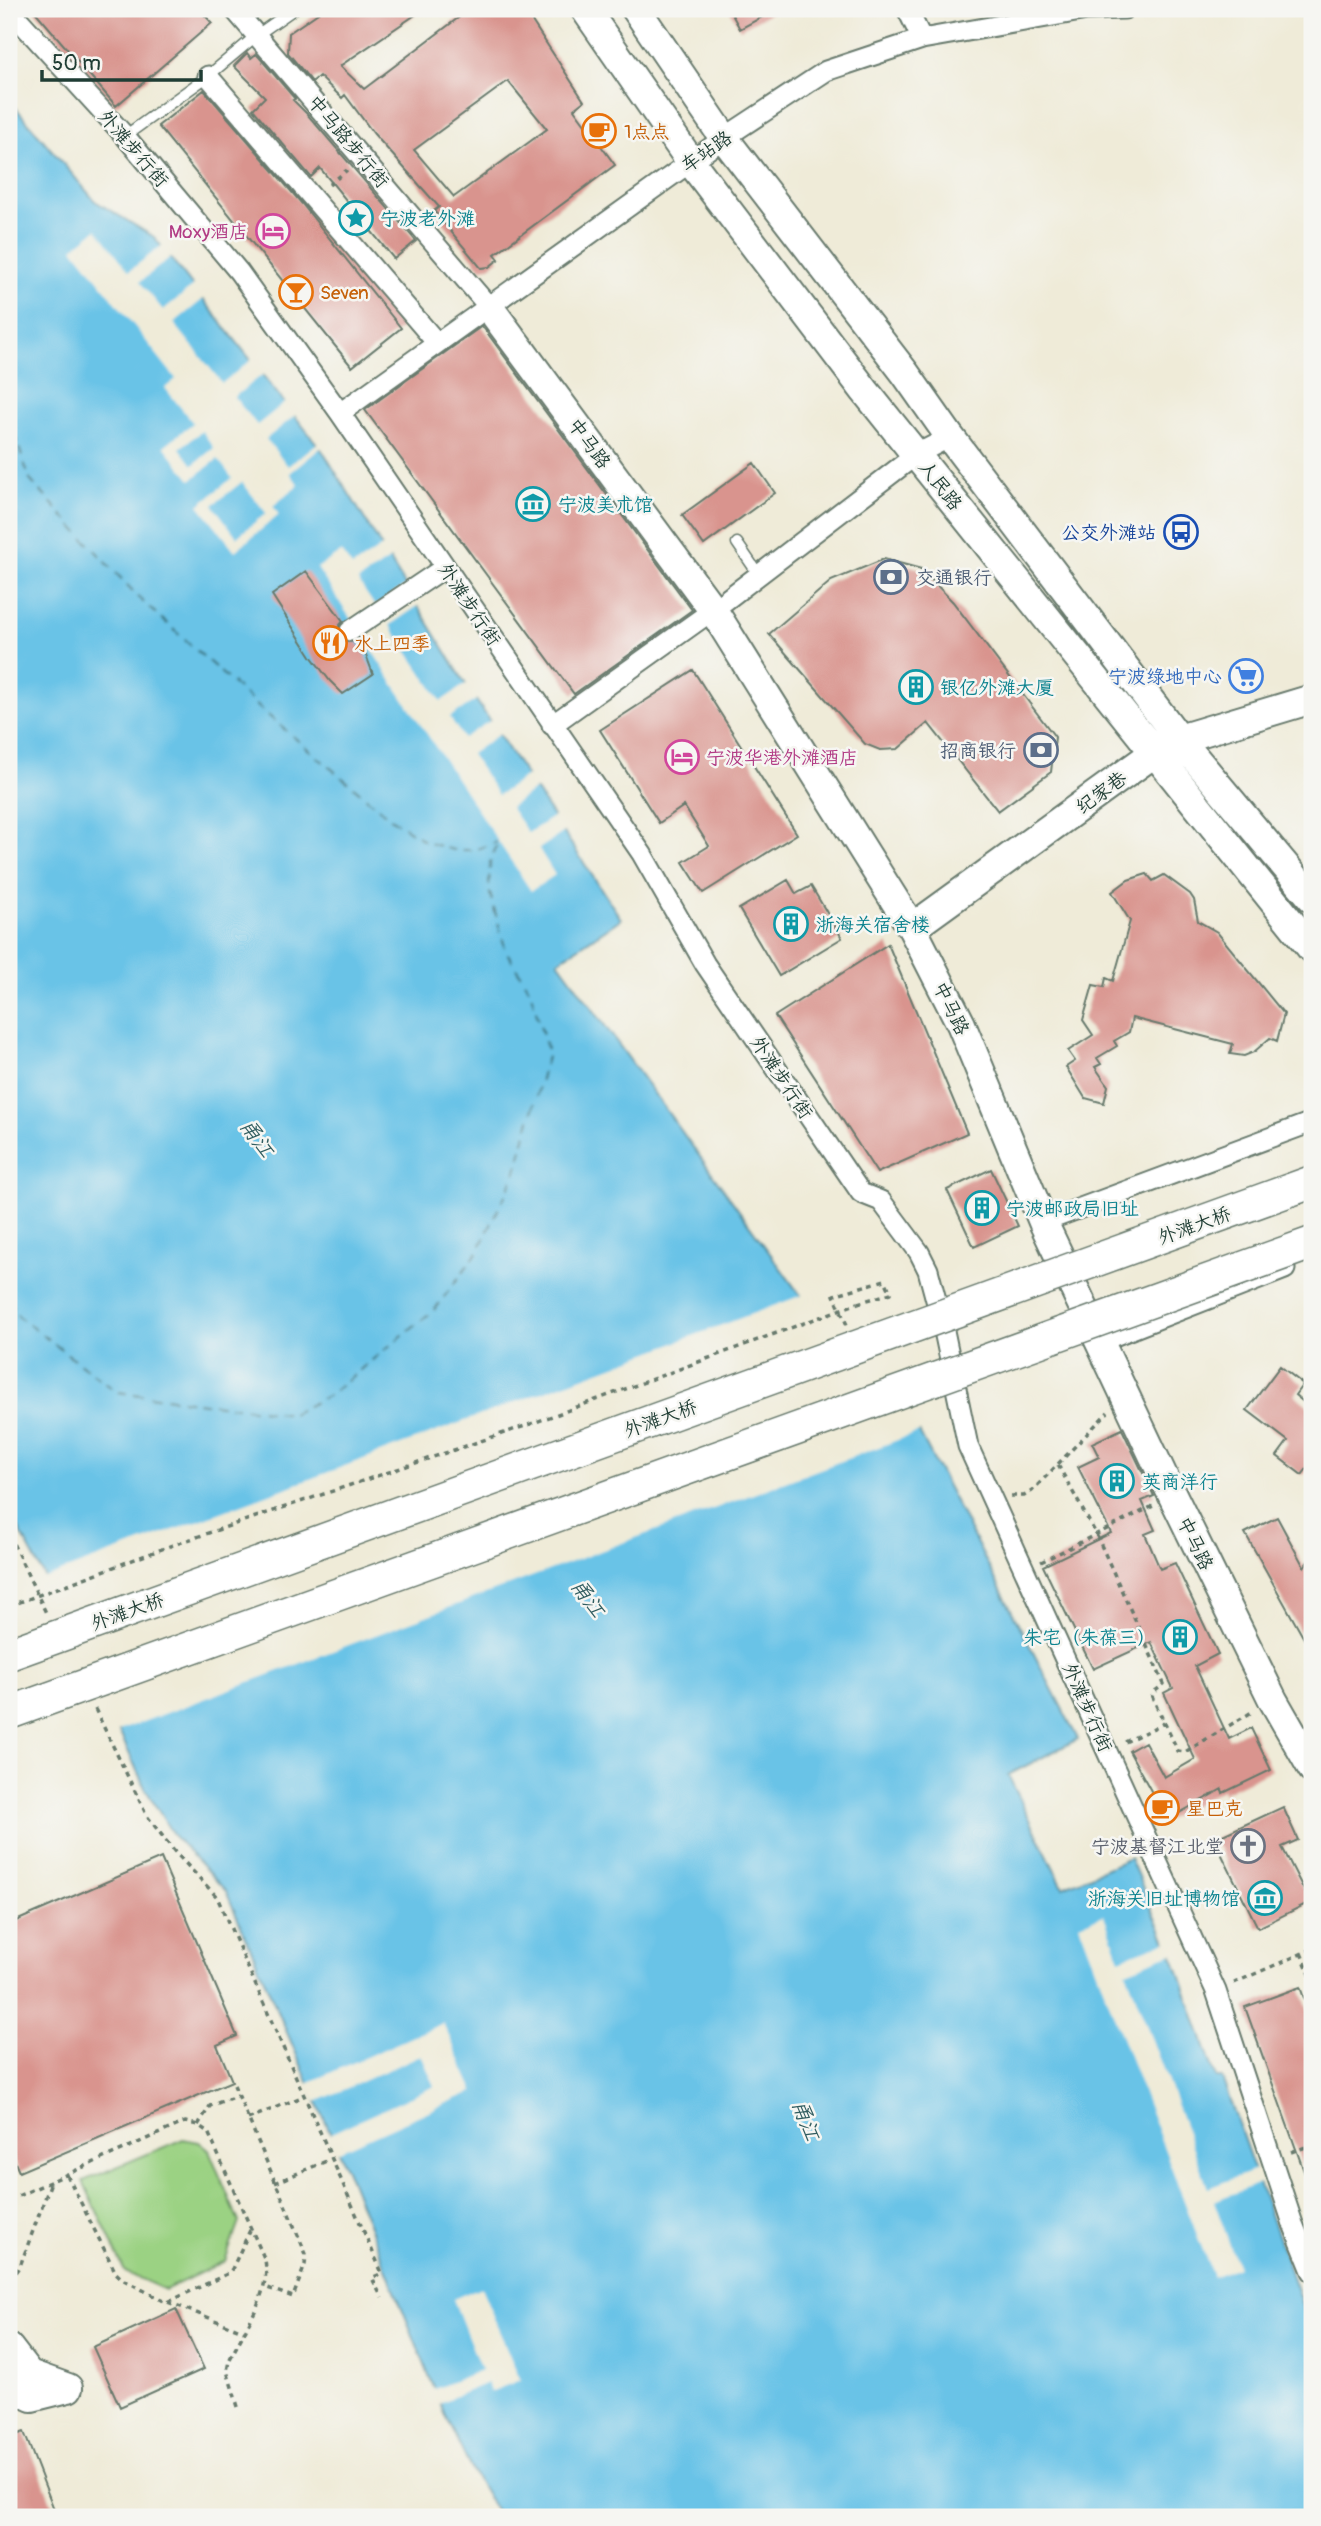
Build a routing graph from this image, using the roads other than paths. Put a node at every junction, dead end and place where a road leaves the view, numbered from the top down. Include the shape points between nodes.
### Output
1 (9, 9) edge
2 (234, 9) edge
3 (294, 9) edge
4 (585, 9) edge
5 (636, 9) edge
6 (907, 9) edge
7 (1086, 9) edge
8 (1124, 9) edge
9 (257, 35) junction
10 (922, 38) junction
11 (208, 76) junction
12 (125, 136) junction
13 (724, 138) junction
14 (691, 162) junction
15 (489, 307) junction
16 (438, 343) junction
17 (340, 413) junction
18 (950, 436) junction
19 (917, 454) junction
20 (737, 543) dead end
21 (444, 568) junction
22 (759, 575) junction
23 (713, 610) junction
24 (350, 631) dead end
25 (1312, 699) edge
26 (552, 725) junction
27 (1179, 739) junction
28 (1154, 753) junction
29 (1312, 898) edge
30 (912, 928) junction
31 (1312, 949) edge
32 (1312, 1122) edge
33 (1312, 1181) edge
34 (1043, 1222) junction
35 (1312, 1242) edge
36 (1312, 1258) edge
37 (1101, 1342) junction
38 (9, 1654) edge
39 (9, 1713) edge
40 (1312, 1768) edge
41 (1312, 2271) edge
42 (9, 2348) edge
43 (9, 2386) edge

1 - 12 street, 外滩步行街
2 - 9 street, 中马路步行街
3 - 9 lane
4 - 14 main road, 人民路
5 - 13 main road, 人民路
6 - 10 street
7 - 8 street, 车站路
7 - 10 street, 车站路
9 - 11 lane
9 - 15 street, 中马路步行街
10 - 13 street, 车站路 via 826,71
11 - 12 lane
11 - 16 street
12 - 17 street, 外滩步行街 via 239,272
13 - 14 street, 车站路
13 - 18 main road, 人民路
14 - 15 street, 车站路
14 - 19 main road, 人民路
15 - 16 street, 车站路
15 - 23 main road, 中马路
16 - 17 street, 车站路
17 - 21 street, 外滩步行街
18 - 19 street
18 - 27 main road, 人民路
19 - 22 street
19 - 28 main road, 人民路
20 - 22 lane
21 - 24 street
21 - 26 street, 外滩步行街
22 - 23 street
23 - 26 street
23 - 30 main road, 中马路
25 - 27 main road, 纪家巷
26 - 41 street, 外滩步行街 via 642,854 705,964 861,1193 881,1201 928,1270 968,1446 1216,1991
27 - 28 main road, 纪家巷
27 - 29 main road, 人民路
28 - 30 main road, 纪家巷
28 - 31 main road, 人民路
30 - 34 main road, 中马路 via 961,1024
32 - 34 street
33 - 38 main road, 外滩大桥, bridge
34 - 37 main road, 中马路
35 - 39 main road, bridge
36 - 37 street
37 - 40 main road, 中马路 via 1273,1700
42 - 43 main road via 29,2374 68,2388 32,2397

